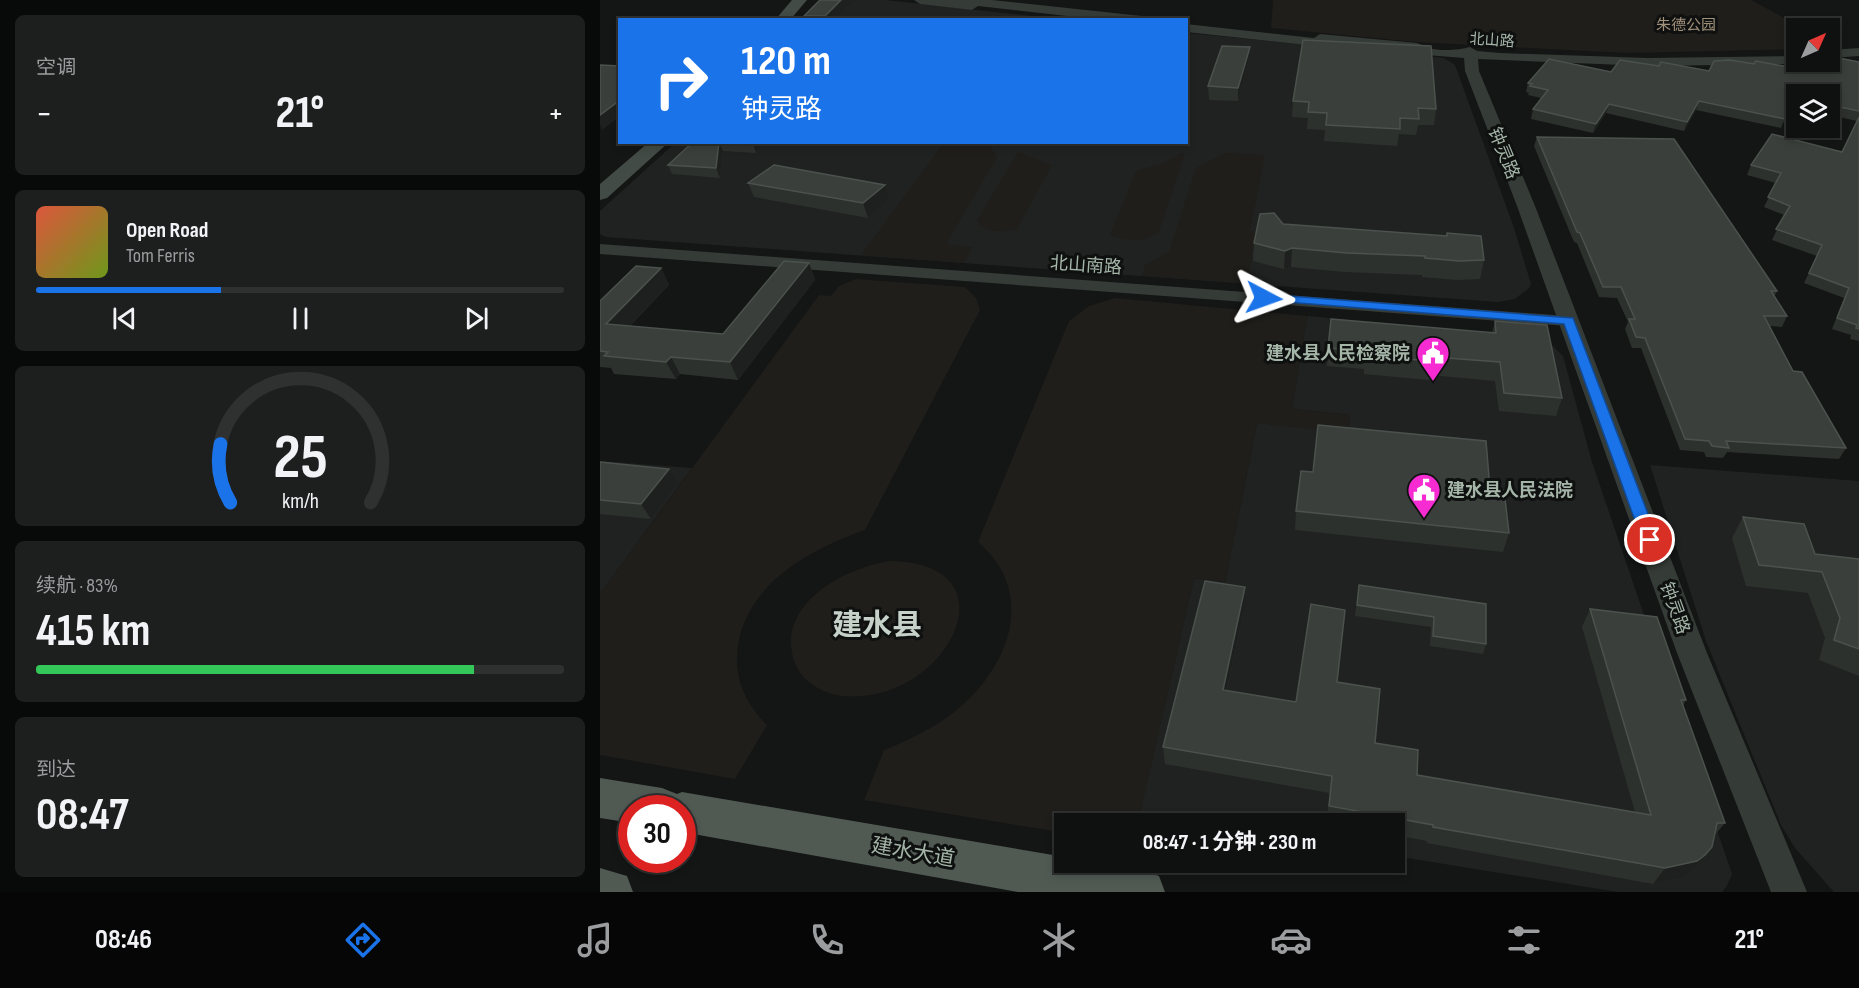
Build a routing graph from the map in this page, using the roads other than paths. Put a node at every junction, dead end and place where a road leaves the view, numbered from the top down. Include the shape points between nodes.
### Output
1 (800, 0) edge
2 (814, 0) edge
3 (920, 0) edge
4 (958, 0) edge
5 (784, 18) edge
6 (799, 18) edge
7 (1084, 18) edge
8 (1124, 18) edge
9 (1188, 26) edge
10 (1859, 52) edge
11 (1470, 53) junction
12 (1840, 53) edge
13 (1786, 56) edge
14 (1859, 57) edge
15 (1840, 58) edge
16 (1786, 60) edge
17 (640, 144) edge
18 (658, 144) edge
19 (600, 178) edge
20 (600, 194) edge
21 (600, 249) edge
22 (1569, 321) junction
23 (600, 798) edge
24 (618, 801) edge
25 (696, 814) edge
26 (600, 890) edge
27 (611, 892) edge
28 (1143, 892) edge
29 (1789, 892) edge

1 - 5 main road
2 - 6 main road
3 - 7 street
4 - 8 street
9 - 11 street, 北山路
10 - 12 street
11 - 13 street, 北山路 via 1647,58
11 - 16 street, 北山路 via 1650,63
11 - 22 street, 钟灵路 via 1474,76
14 - 15 street
17 - 19 main road
18 - 20 main road
21 - 22 street, 北山南路
22 - 29 street, 钟灵路 via 1692,653
23 - 24 main road
25 - 28 main road, 建水大道
26 - 27 main road

